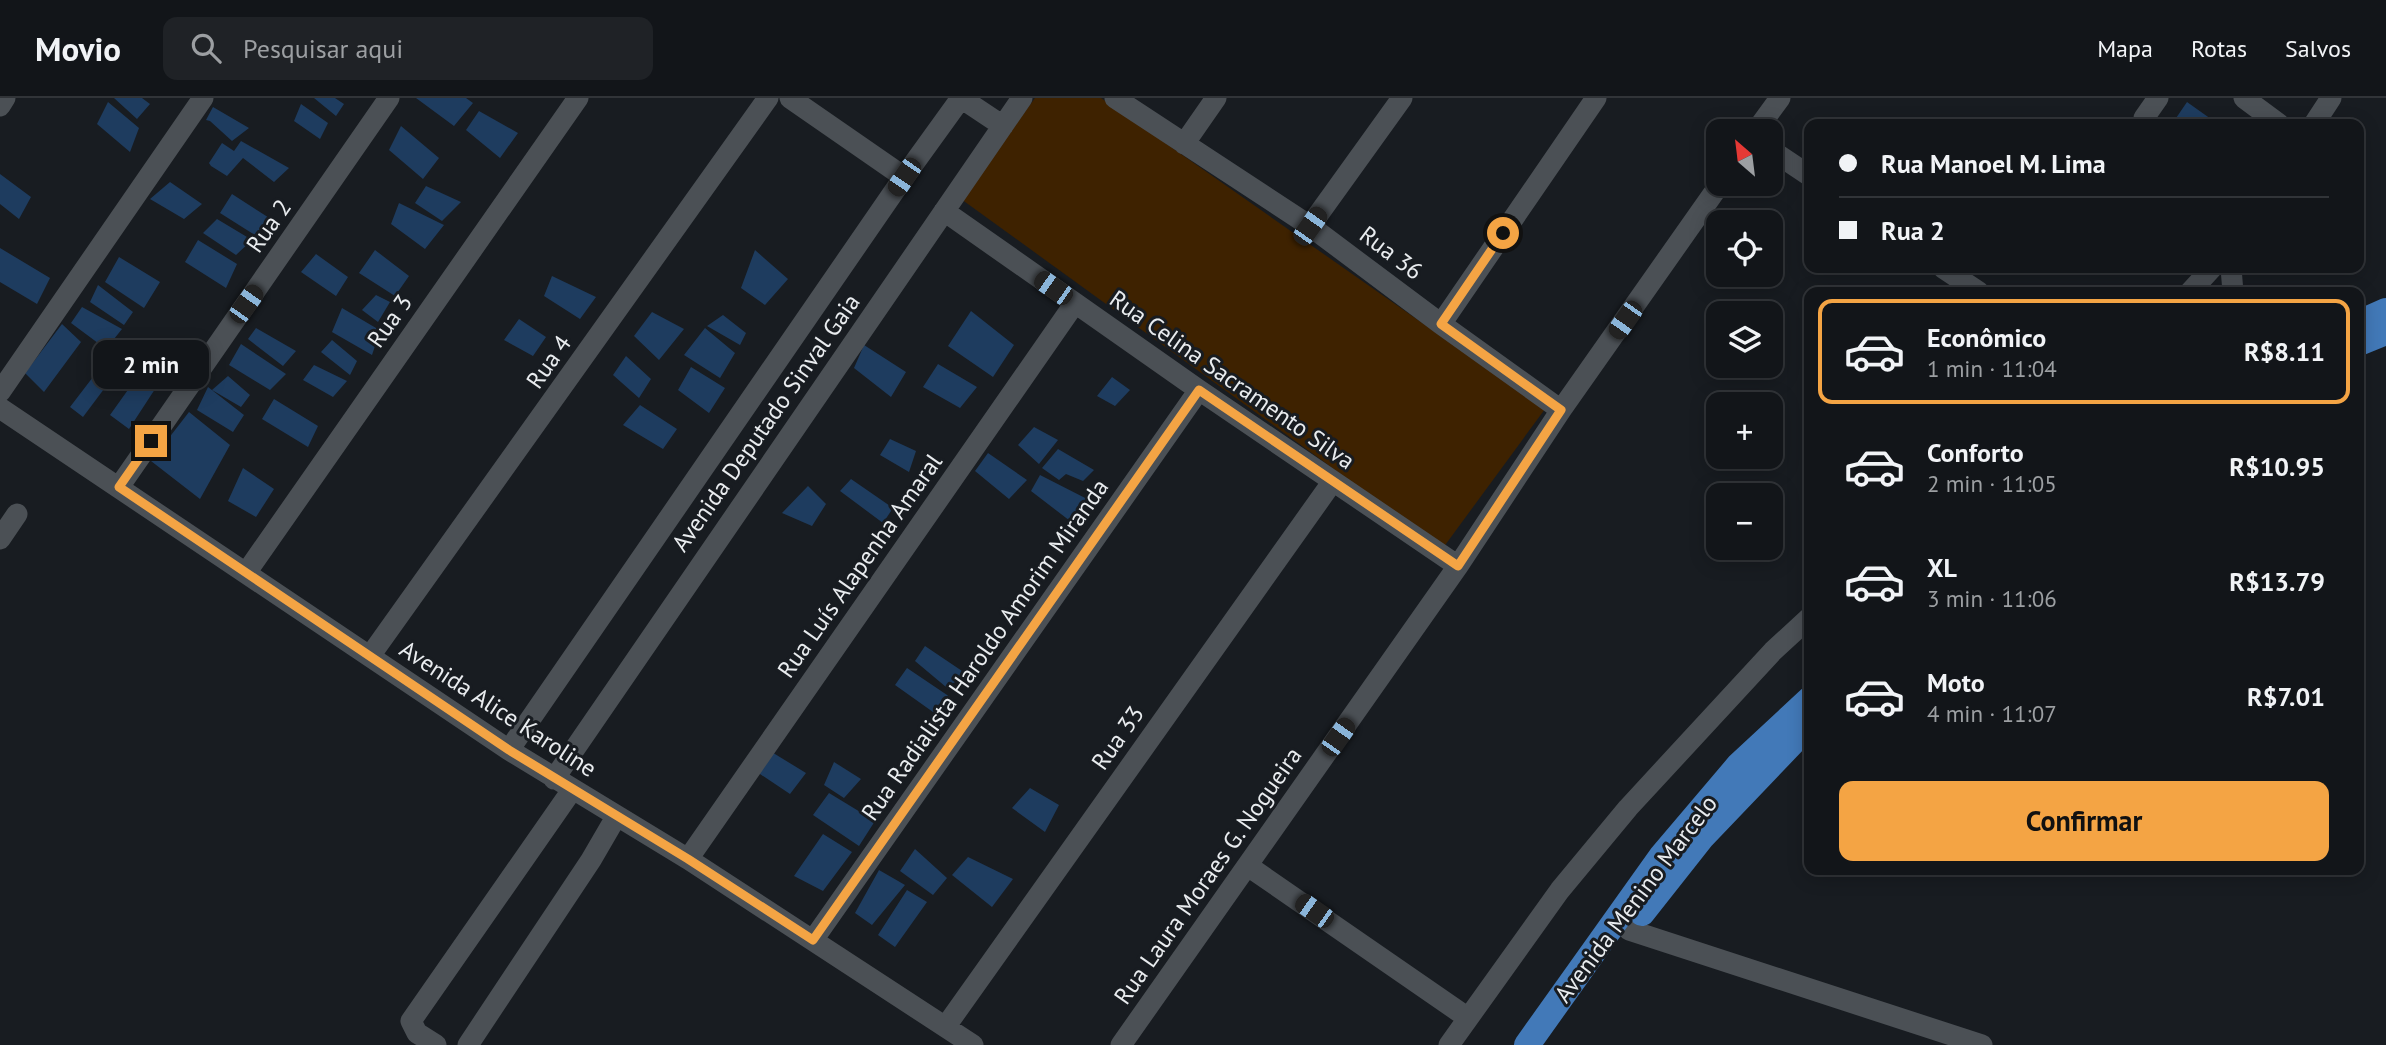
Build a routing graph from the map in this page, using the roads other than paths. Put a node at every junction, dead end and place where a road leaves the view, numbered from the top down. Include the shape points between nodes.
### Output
1 (5, 98) edge
2 (203, 98) edge
3 (389, 98) edge
4 (578, 98) edge
5 (768, 98) edge
6 (790, 98) edge
7 (961, 98) edge
8 (1022, 98) edge
9 (1115, 98) edge
10 (1216, 98) edge
11 (1402, 98) edge
12 (1596, 98) edge
13 (1780, 98) edge
14 (2158, 98) edge
15 (2244, 98) edge
16 (2331, 98) edge
17 (0, 106) edge
18 (1765, 119) edge
19 (2144, 119) edge
20 (2272, 119) edge
21 (2317, 119) edge
22 (1003, 126) junction
23 (1184, 144) junction
24 (1783, 158) edge
25 (1804, 172) edge
26 (904, 177) junction
27 (1712, 196) edge
28 (944, 211) junction
29 (1310, 226) junction
30 (1950, 273) edge
31 (1972, 287) edge
32 (1075, 303) junction
33 (2386, 311) edge
34 (2364, 321) edge
35 (1441, 324) junction
36 (2386, 332) edge
37 (2364, 341) edge
38 (1199, 390) junction
39 (0, 392) edge
40 (0, 408) edge
41 (1561, 410) junction
42 (1333, 481) junction
43 (119, 487) junction
44 (17, 514) dead end
45 (0, 539) edge
46 (1458, 566) junction
47 (246, 573) junction
48 (1804, 623) edge
49 (370, 656) junction
50 (1804, 705) edge
51 (1804, 730) edge
52 (509, 750) junction
53 (563, 784) junction
54 (616, 817) junction
55 (688, 859) junction
56 (1248, 866) junction
57 (1629, 930) junction
58 (813, 940) junction
59 (1468, 1018) junction
60 (946, 1026) junction
61 (436, 1045) edge
62 (468, 1045) edge
63 (973, 1045) edge
64 (1121, 1045) edge
65 (1449, 1045) edge
66 (1527, 1045) edge
67 (1547, 1045) edge
68 (1982, 1045) edge

1 - 17 street
2 - 39 street
3 - 43 street, Rua 2
4 - 47 street, Rua 3
5 - 49 street, Rua 4
6 - 26 street
7 - 22 street
7 - 26 street, Avenida Deputado Sinval Gaia
8 - 22 street, Avenida Deputado Sinval Gaia
9 - 23 street, Rua 36
10 - 23 street
11 - 29 street
12 - 35 street
13 - 18 street
14 - 19 street
15 - 20 street
16 - 21 street
22 - 28 street, Avenida Deputado Sinval Gaia
23 - 29 street, Rua 36
24 - 25 street
26 - 52 street, Avenida Deputado Sinval Gaia
27 - 41 street, Rua Laura Moraes G. Nogueira
28 - 32 street, Rua Celina Sacramento Silva
28 - 53 street, Avenida Deputado Sinval Gaia
29 - 35 street, Rua 36
30 - 31 street
32 - 38 street, Rua Celina Sacramento Silva
32 - 55 street, Rua Luís Alapenha Amaral
33 - 34 main road
35 - 41 street, Rua 36
36 - 37 main road
38 - 42 street, Rua Celina Sacramento Silva
38 - 58 street, Rua Radialista Haroldo Amorim Miranda
40 - 43 street, Avenida Alice Karoline
41 - 46 street, Rua Laura Moraes G. Nogueira
42 - 46 street, Rua Celina Sacramento Silva
42 - 60 street, Rua 33
43 - 47 street, Avenida Alice Karoline
44 - 45 street
46 - 56 street, Rua Laura Moraes G. Nogueira
47 - 49 street, Avenida Alice Karoline
48 - 59 street via 1628,808 1560,890
49 - 52 street, Avenida Alice Karoline
50 - 66 main road, Avenida Menino Marcelo via 1739,765 1661,857
51 - 57 main road, Avenida Menino Marcelo via 1702,837
52 - 53 street, Avenida Alice Karoline
53 - 54 street, Avenida Alice Karoline
53 - 61 street, Avenida Deputado Sinval Gaia via 411,1021 417,1033
54 - 55 street, Avenida Alice Karoline
54 - 62 street
55 - 58 street, Avenida Alice Karoline
56 - 59 street
56 - 64 street, Rua Laura Moraes G. Nogueira
57 - 67 main road, Avenida Menino Marcelo
57 - 68 street
58 - 60 street, Avenida Alice Karoline
59 - 65 street
60 - 63 street, Avenida Alice Karoline

